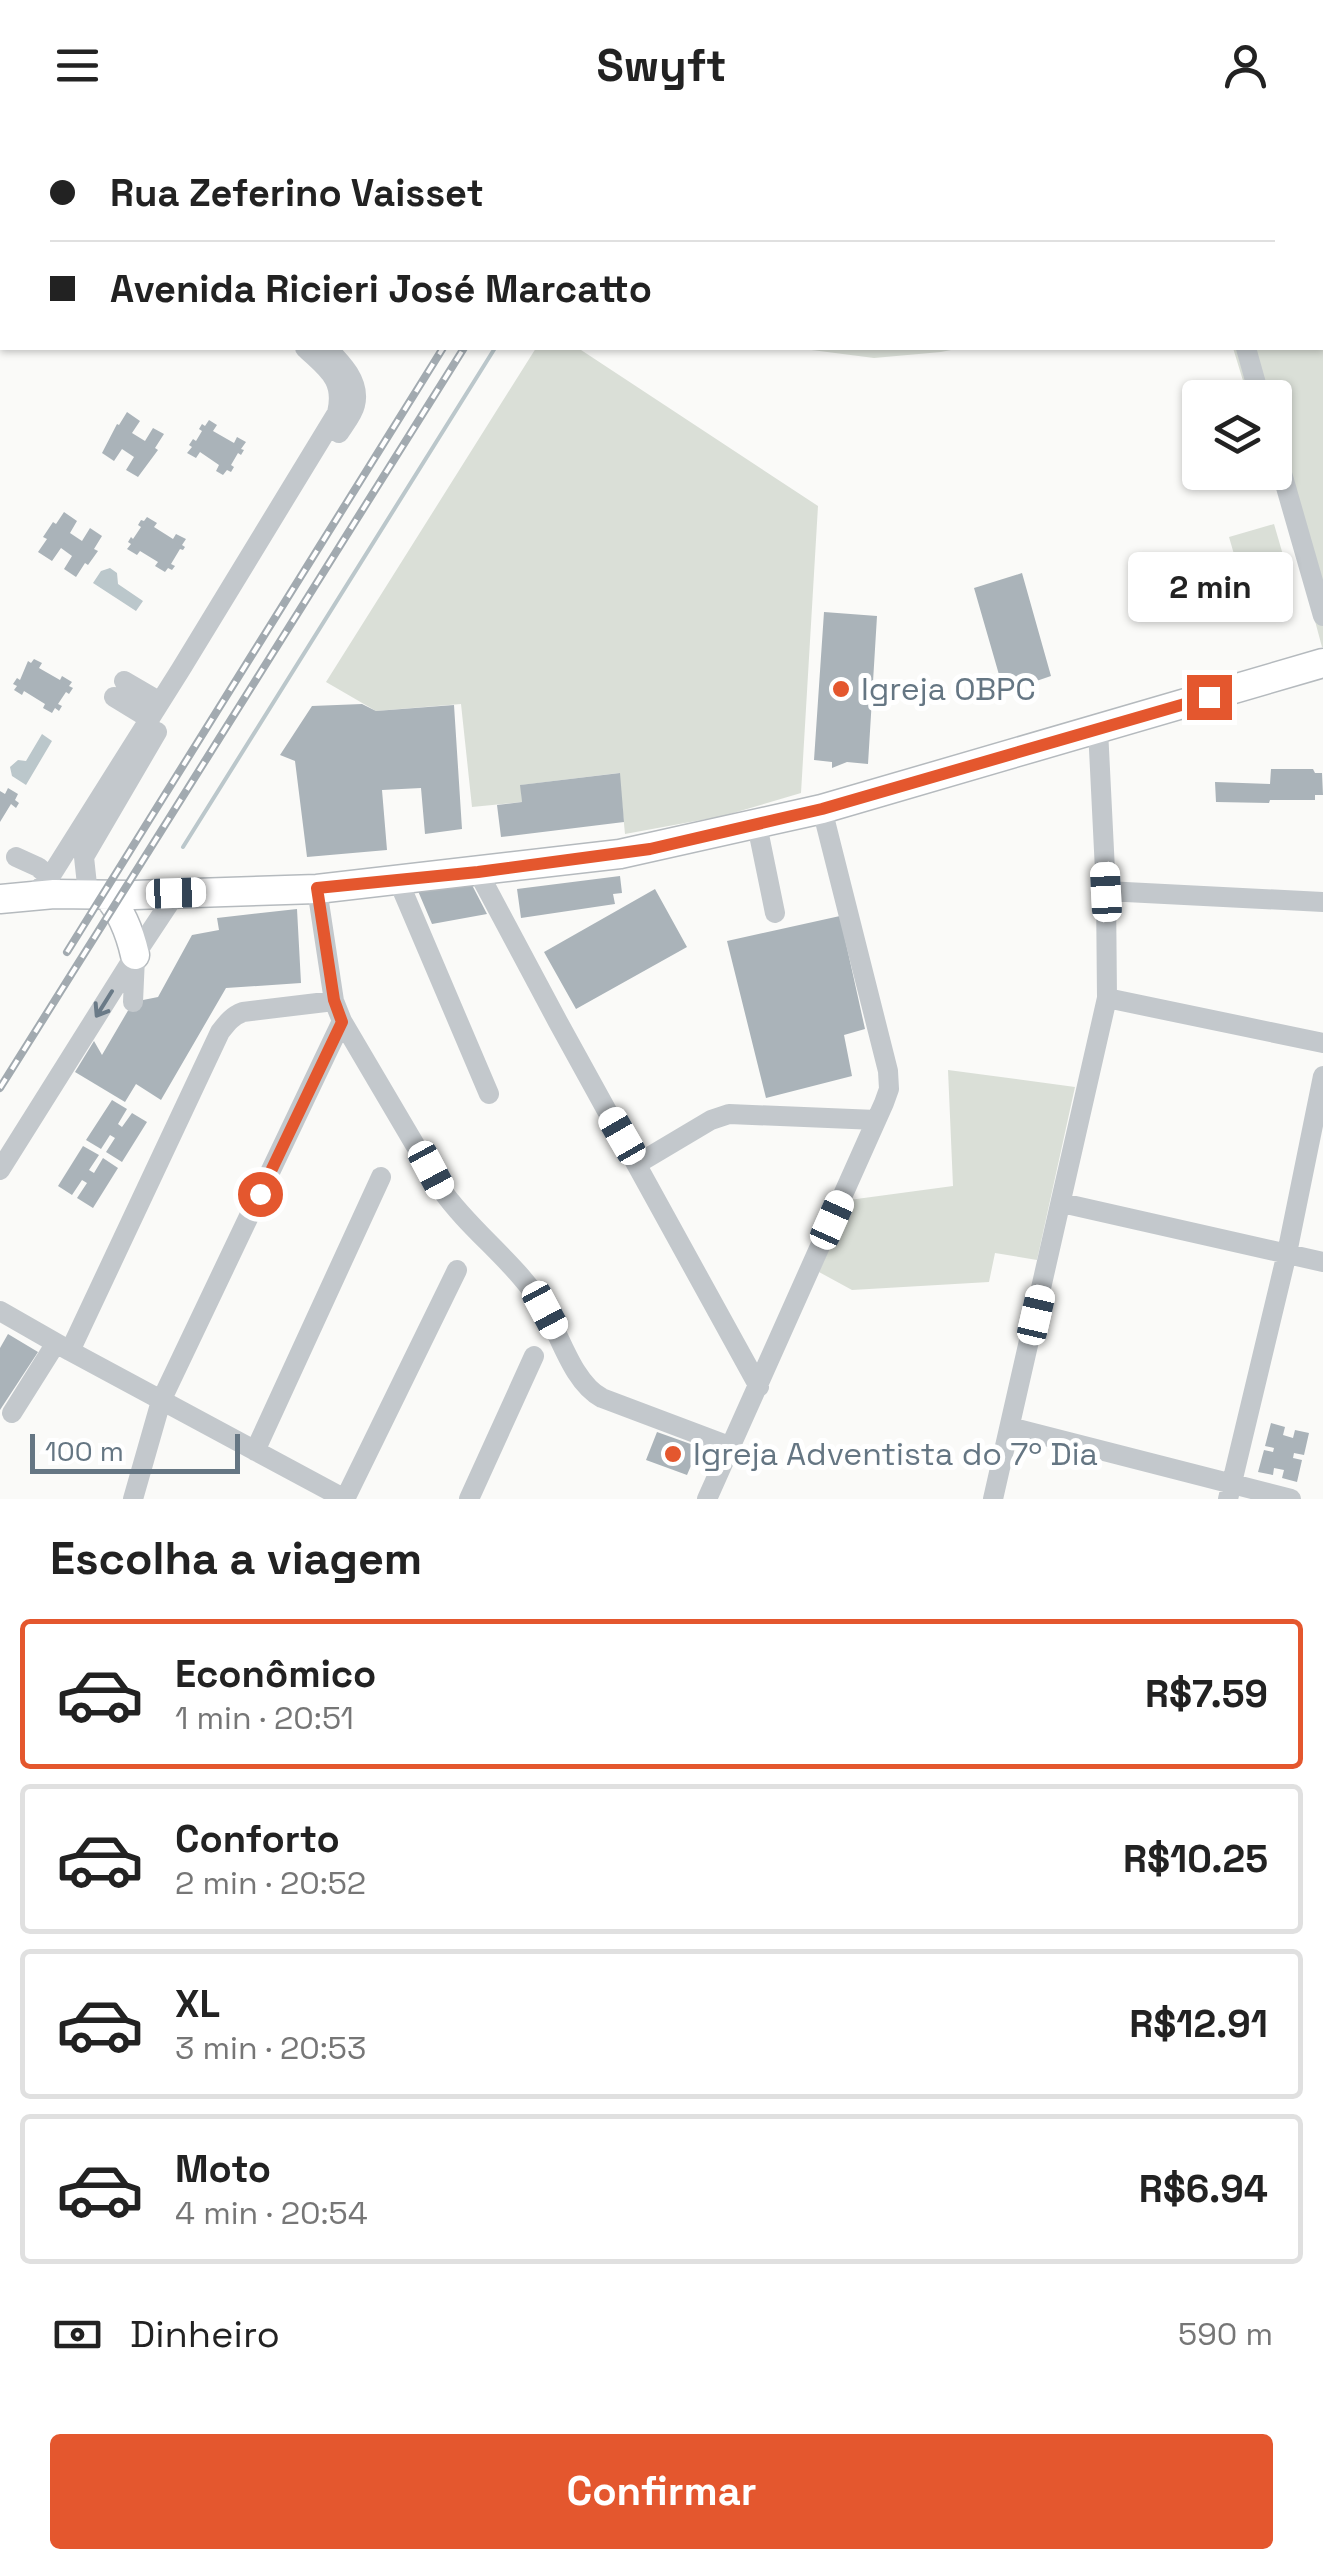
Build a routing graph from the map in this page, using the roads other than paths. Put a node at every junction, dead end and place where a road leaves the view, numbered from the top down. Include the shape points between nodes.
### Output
1 (307, 350) edge
2 (329, 350) edge
3 (1247, 350) edge
4 (1255, 380) edge
5 (347, 389) junction
6 (1287, 490) edge
7 (1323, 616) edge
8 (1323, 663) edge
9 (186, 672) junction
10 (119, 689) dead end
11 (155, 710) junction
12 (1098, 729) junction
13 (822, 809) junction
14 (757, 825) junction
15 (16, 857) dead end
16 (478, 872) junction
17 (50, 877) junction
18 (398, 880) junction
19 (317, 888) junction
20 (1106, 892) junction
21 (176, 893) junction
22 (98, 895) junction
23 (8, 901) edge
24 (1323, 902) edge
25 (775, 913) dead end
26 (135, 955) junction
27 (1107, 998) junction
28 (334, 1000) junction
29 (133, 1002) dead end
30 (342, 1022) junction
31 (1323, 1043) edge
32 (1323, 1076) edge
33 (489, 1094) dead end
34 (876, 1120) junction
35 (637, 1164) junction
36 (0, 1170) edge
37 (381, 1176) dead end
38 (1062, 1202) junction
39 (1287, 1252) junction
40 (1323, 1262) edge
41 (457, 1270) dead end
42 (0, 1311) edge
43 (63, 1348) junction
44 (534, 1356) dead end
45 (759, 1387) junction
46 (162, 1401) junction
47 (12, 1413) dead end
48 (1010, 1428) junction
49 (732, 1447) junction
50 (255, 1451) junction
51 (1230, 1492) edge
52 (134, 1499) edge
53 (345, 1499) edge
54 (469, 1499) edge
55 (707, 1499) edge
56 (993, 1499) edge
57 (1291, 1499) edge

1 - 5 street
2 - 5 street via 350,376
3 - 4 street
5 - 9 street via 355,406
6 - 7 street
8 - 12 main road
9 - 11 street
9 - 22 street via 84,857
10 - 11 street
11 - 17 street
12 - 13 main road
12 - 20 street
13 - 14 main road
13 - 34 street via 888,1071
14 - 16 main road via 620,854
14 - 25 street
15 - 17 street
16 - 18 main road
16 - 35 street
17 - 23 street
18 - 19 main road
18 - 33 street
19 - 21 main road
19 - 28 street
20 - 24 street
20 - 27 street
21 - 22 main road
21 - 26 street
22 - 23 main road via 65,903
22 - 26 main road via 114,903
26 - 29 street
26 -> 36 street
27 - 31 street
27 - 38 street
28 - 30 street
28 - 43 street via 243,1012 220,1032
30 - 46 street
30 - 49 street via 441,1190 533,1291 584,1385 602,1398
32 - 39 street
34 - 35 street via 729,1114
34 - 45 street
35 - 45 street
37 - 50 street
38 - 39 street
38 - 48 street
39 - 40 street
39 - 51 street
41 - 53 street
42 - 43 street
43 - 46 street
43 - 47 street
44 - 54 street
45 - 49 street
46 - 50 street
46 - 52 street
48 - 51 street
48 - 56 street
49 - 55 street
50 - 53 street
51 - 57 street

